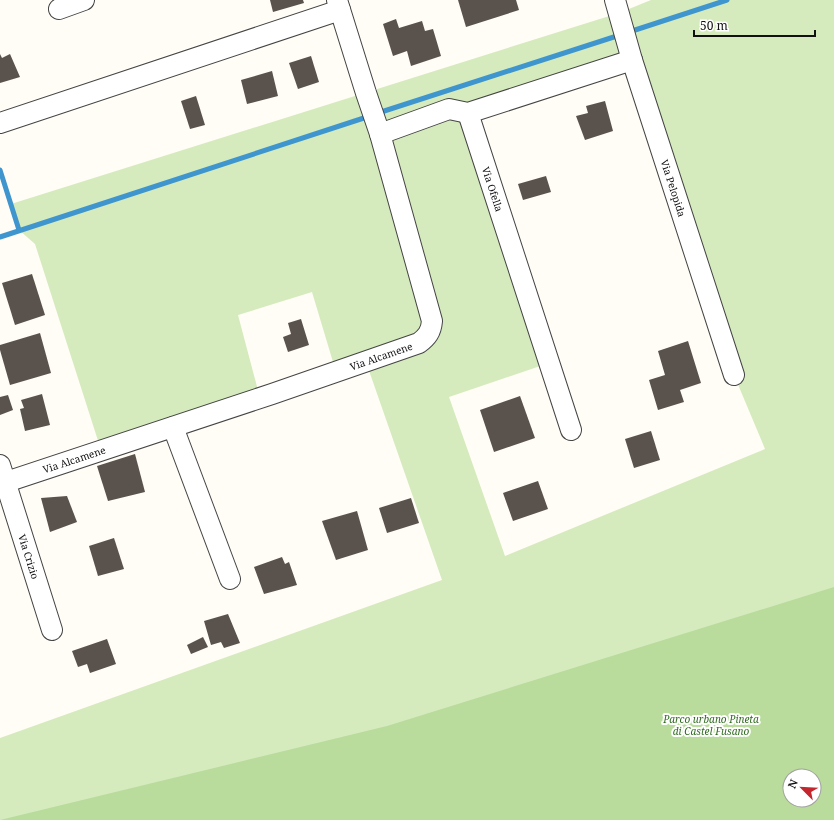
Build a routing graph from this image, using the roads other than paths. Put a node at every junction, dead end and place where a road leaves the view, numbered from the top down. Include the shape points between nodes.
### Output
1 (84, 0) edge
2 (339, 5) edge
3 (617, 7) edge
4 (59, 8) dead end
5 (632, 60) junction
6 (468, 113) junction
7 (0, 123) edge
8 (380, 134) junction
9 (734, 375) dead end
10 (172, 427) junction
11 (571, 430) dead end
12 (2, 477) edge
13 (230, 580) dead end
14 (52, 630) dead end

1 - 4 street
2 - 7 street
2 - 8 street, Via Alcamene
3 - 5 street, Via Pelopida
5 - 6 street
5 - 9 street, Via Pelopida
6 - 8 street via 449,109
6 - 11 street, Via Ofella
8 - 10 street, Via Alcamene via 432,322 429,334 419,344
10 - 12 street, Via Alcamene
10 - 13 street
12 - 14 street, Via Crizio

